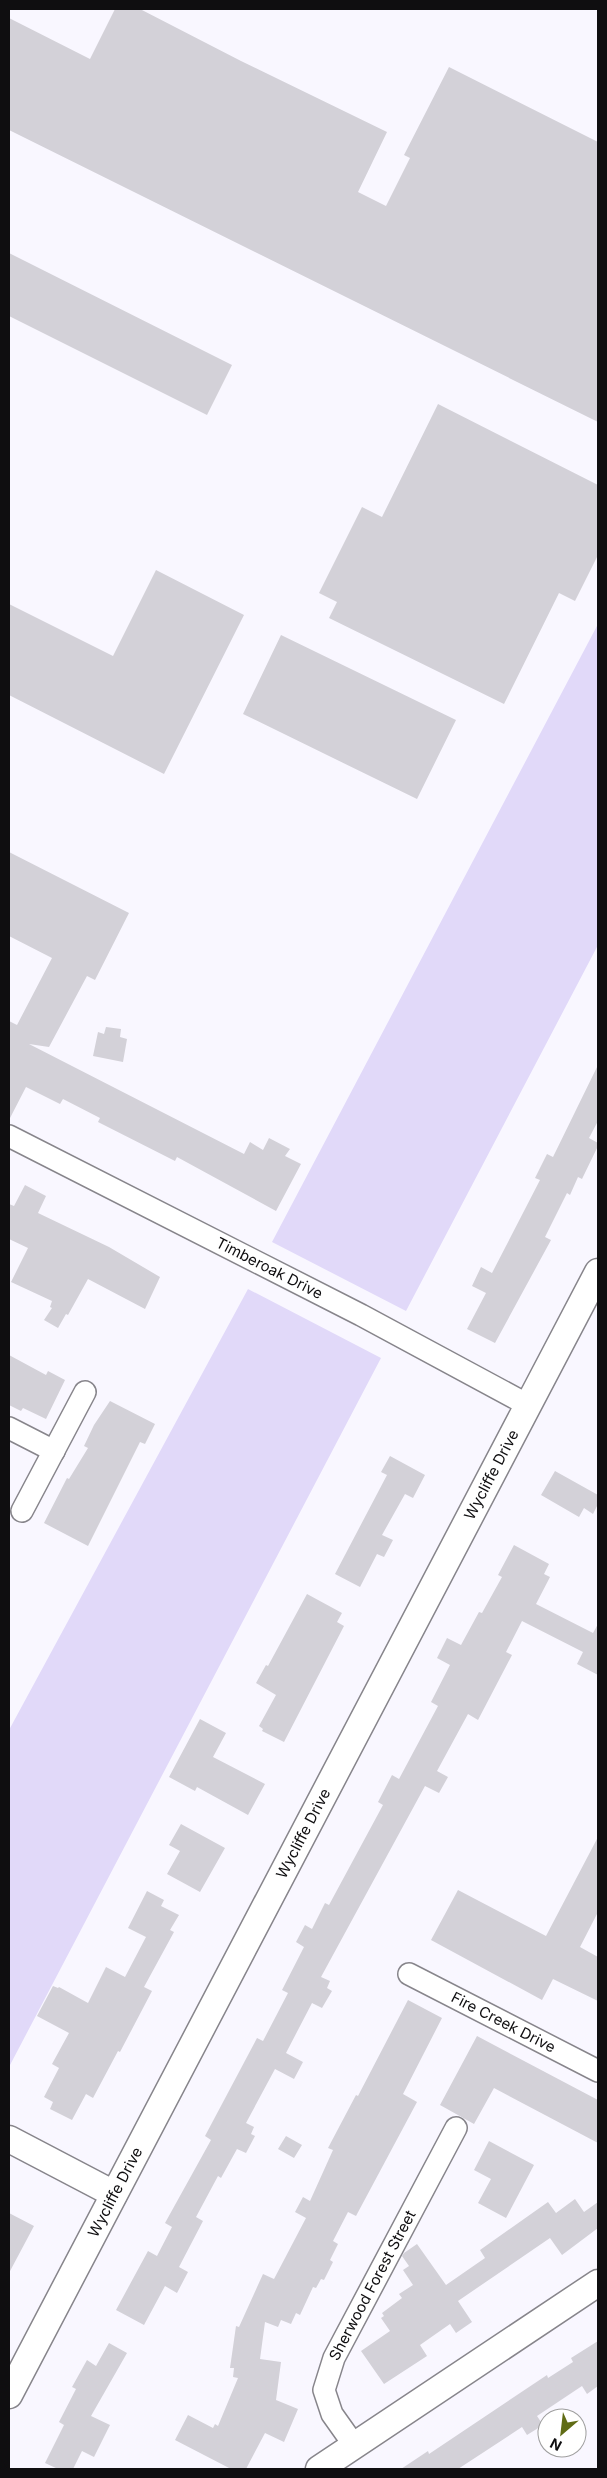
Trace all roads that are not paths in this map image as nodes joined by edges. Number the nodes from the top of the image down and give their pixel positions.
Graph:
1 (9, 1136) edge
2 (598, 1272) edge
3 (85, 1392) dead end
4 (528, 1405) junction
5 (9, 1428) edge
6 (54, 1451) junction
7 (22, 1511) dead end
8 (410, 1974) dead end
9 (598, 2071) edge
10 (456, 2128) dead end
11 (9, 2139) edge
12 (114, 2194) junction
13 (598, 2284) edge
14 (9, 2395) edge
15 (354, 2446) junction
16 (319, 2469) edge

1 - 4 street, Timberoak Drive
2 - 4 street, Wycliffe Drive
3 - 6 street
4 - 12 street, Wycliffe Drive
5 - 6 street
6 - 7 street
8 - 9 street, Fire Creek Drive
10 - 15 street, Sherwood Forest Street
11 - 12 street
12 - 14 street, Wycliffe Drive
13 - 15 street
15 - 16 street

